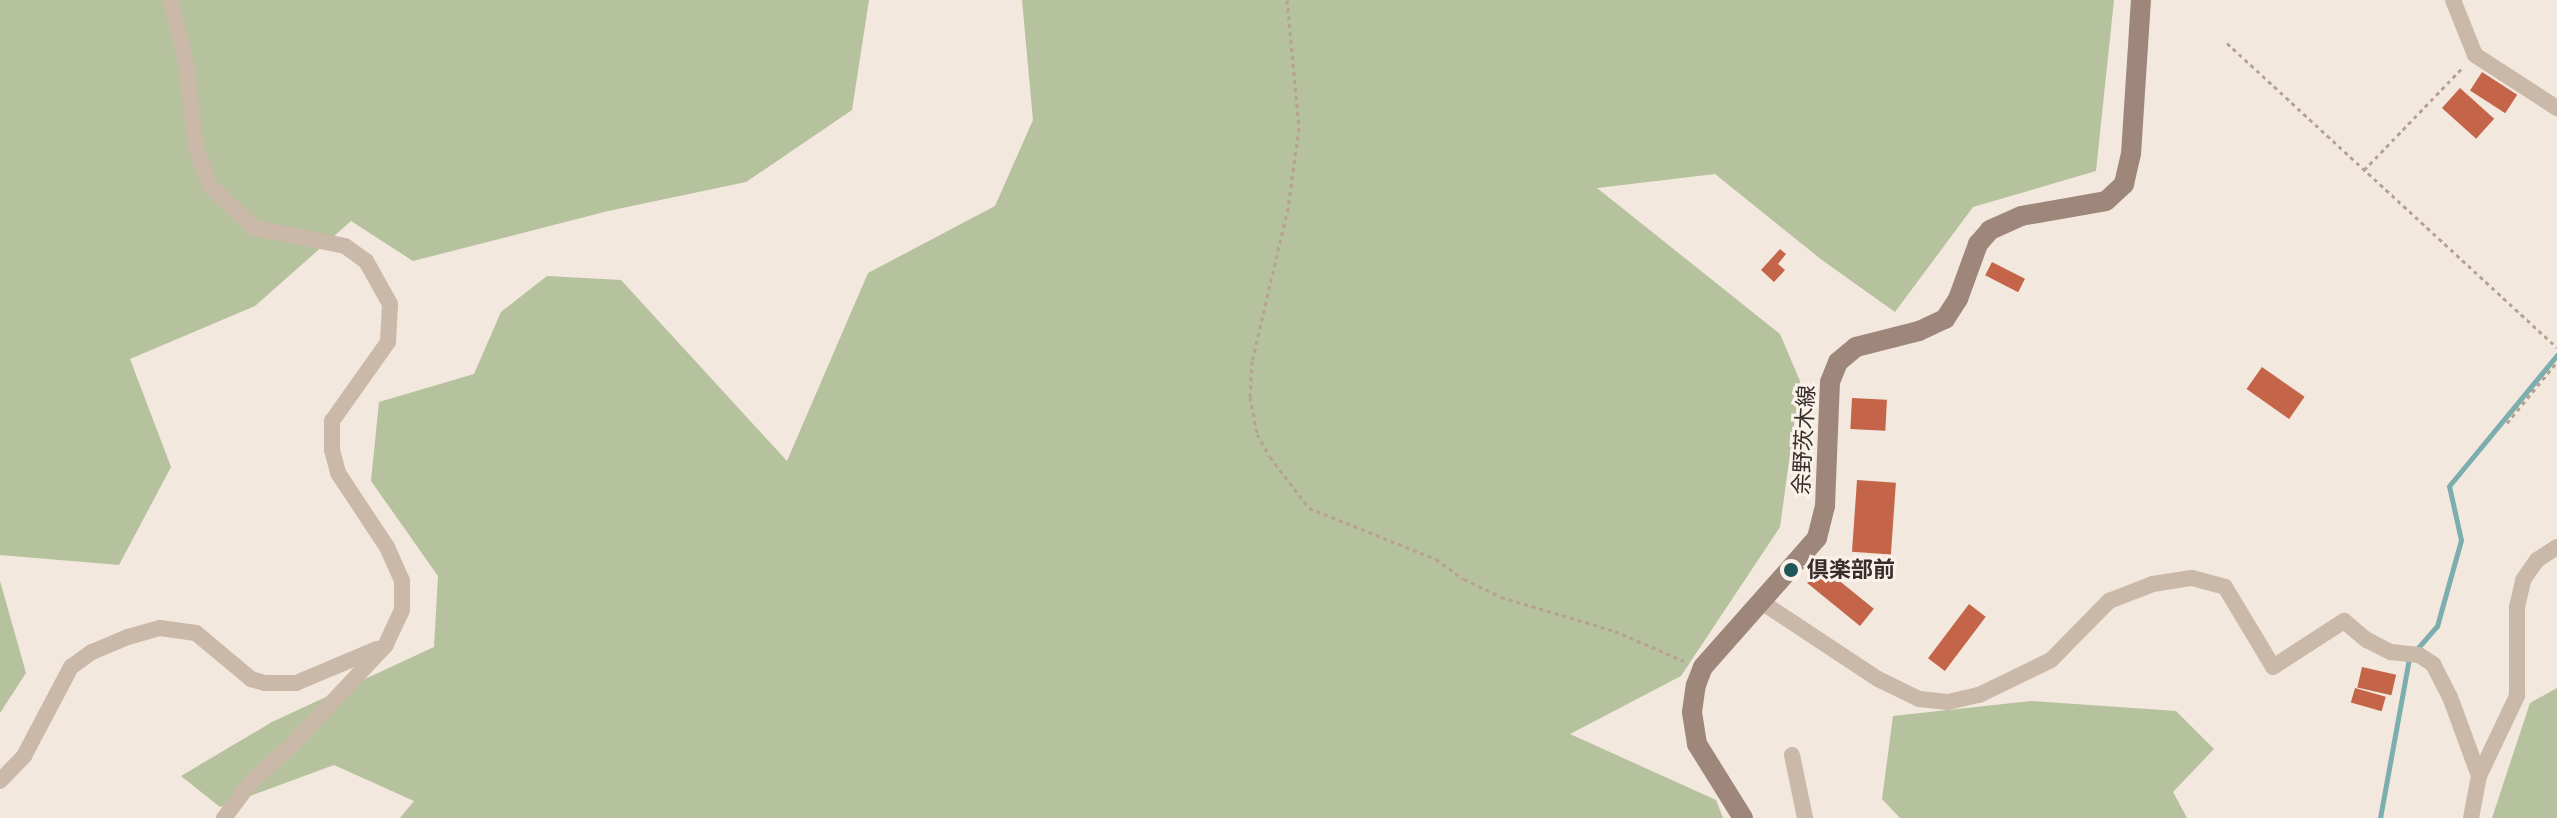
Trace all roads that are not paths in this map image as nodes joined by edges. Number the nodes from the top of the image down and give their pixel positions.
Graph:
1 (171, 0) edge
2 (2141, 0) edge
3 (2453, 0) edge
4 (2557, 108) edge
5 (2557, 547) edge
6 (1763, 603) junction
7 (386, 645) junction
8 (1792, 755) dead end
9 (2479, 776) junction
10 (0, 781) edge
11 (2475, 813) edge
12 (224, 818) edge
13 (1743, 818) edge
14 (1805, 818) edge

1 - 7 street
2 - 6 main road, 余野茨木線
3 - 4 street
5 - 9 street
6 - 9 street
6 - 13 main road, 余野茨木線
7 - 10 street
7 - 12 street
8 - 14 street
9 - 11 street

